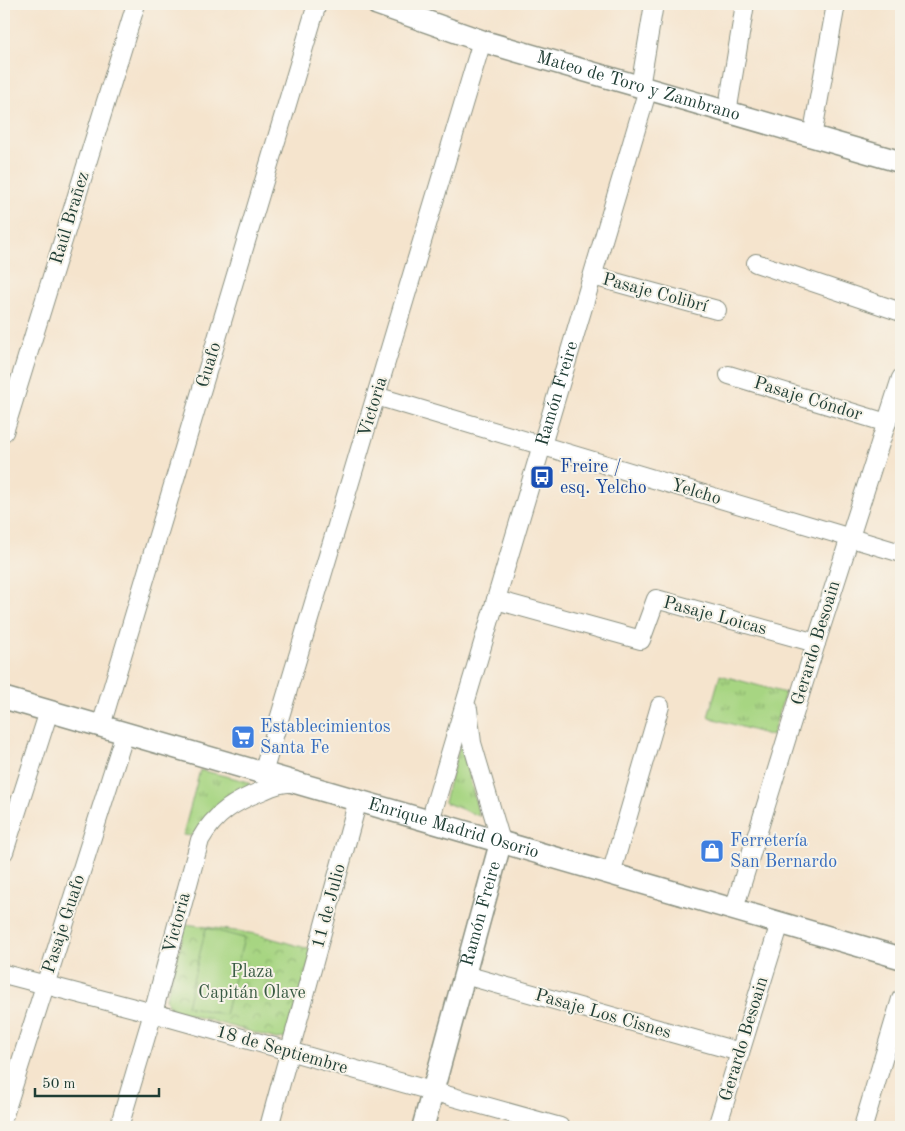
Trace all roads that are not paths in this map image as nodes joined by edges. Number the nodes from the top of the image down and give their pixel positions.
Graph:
1 (136, 4) edge
2 (317, 4) edge
3 (377, 4) edge
4 (654, 4) edge
5 (745, 4) edge
6 (836, 4) edge
7 (482, 41) junction
8 (644, 88) junction
9 (727, 112) junction
10 (812, 137) junction
11 (901, 162) edge
12 (756, 263) dead end
13 (592, 276) junction
14 (718, 310) dead end
15 (901, 312) edge
16 (728, 376) dead end
17 (901, 378) edge
18 (376, 396) junction
19 (887, 422) junction
20 (4, 432) edge
21 (542, 446) junction
22 (850, 538) junction
23 (901, 553) edge
24 (496, 600) junction
25 (816, 642) junction
26 (4, 698) edge
27 (467, 698) junction
28 (660, 706) dead end
29 (49, 711) junction
30 (101, 726) junction
31 (125, 733) junction
32 (263, 773) junction
33 (305, 785) junction
34 (358, 800) junction
35 (430, 821) junction
36 (502, 842) junction
37 (4, 852) edge
38 (611, 874) junction
39 (734, 909) junction
40 (780, 923) junction
41 (901, 958) edge
42 (4, 974) edge
43 (465, 975) junction
44 (45, 986) junction
45 (901, 999) edge
46 (153, 1013) junction
47 (289, 1052) junction
48 (740, 1052) junction
49 (433, 1091) junction
50 (4, 1115) edge
51 (119, 1127) edge
52 (269, 1127) edge
53 (423, 1127) edge
54 (560, 1127) edge
55 (717, 1127) edge
56 (863, 1127) edge

1 - 20 street, Raúl Brañez
2 - 30 street, Guafo
3 - 7 street, Mateo de Toro y Zambrano
4 - 8 street, Ramón Freire
5 - 9 street
6 - 10 street
7 - 8 street, Mateo de Toro y Zambrano
7 - 18 street, Victoria
8 - 9 street, Mateo de Toro y Zambrano
8 - 13 street, Ramón Freire
9 - 10 street, Mateo de Toro y Zambrano
10 - 11 street, Mateo de Toro y Zambrano
12 - 15 street
13 - 14 street, Pasaje Colibrí
13 - 21 street, Ramón Freire
16 - 19 street, Pasaje Cóndor
17 - 19 street, Gerardo Besoain
18 - 21 street, Yelcho
18 - 32 street, Victoria
19 - 22 street, Gerardo Besoain
21 - 22 street, Yelcho
21 - 24 street, Ramón Freire
22 - 23 street, Yelcho
22 - 25 street, Gerardo Besoain
24 - 25 street, Pasaje Loicas
24 - 27 street, Ramón Freire
25 - 39 street, Gerardo Besoain
26 - 29 street, Enrique Madrid Osorio
27 - 35 street, Ramón Freire
27 - 36 street, Ramón Freire
28 - 38 street
29 - 30 street, Enrique Madrid Osorio
29 - 37 street
30 - 31 street, Enrique Madrid Osorio
31 - 32 street, Enrique Madrid Osorio
31 - 44 street, Pasaje Guafo
32 - 33 street, Enrique Madrid Osorio
33 - 34 street, Enrique Madrid Osorio
33 - 46 street, Victoria
34 - 35 street, Enrique Madrid Osorio
34 - 47 street, 11 de Julio
35 - 36 street, Enrique Madrid Osorio
36 - 38 street, Enrique Madrid Osorio
36 - 43 street, Ramón Freire
38 - 39 street, Enrique Madrid Osorio
39 - 40 street, Enrique Madrid Osorio
40 - 41 street, Enrique Madrid Osorio
40 - 48 street, Gerardo Besoain
42 - 44 street, 18 de Septiembre
43 - 48 street, Pasaje Los Cisnes
43 - 49 street, Ramón Freire
44 - 46 street, 18 de Septiembre
44 - 50 street, Pasaje Guafo
45 - 56 street
46 - 47 street, 18 de Septiembre
46 - 51 street, Victoria
47 - 49 street, 18 de Septiembre
47 - 52 street, 11 de Julio
48 - 55 street, Gerardo Besoain
49 - 53 street, Ramón Freire
49 - 54 street, 18 de Septiembre

